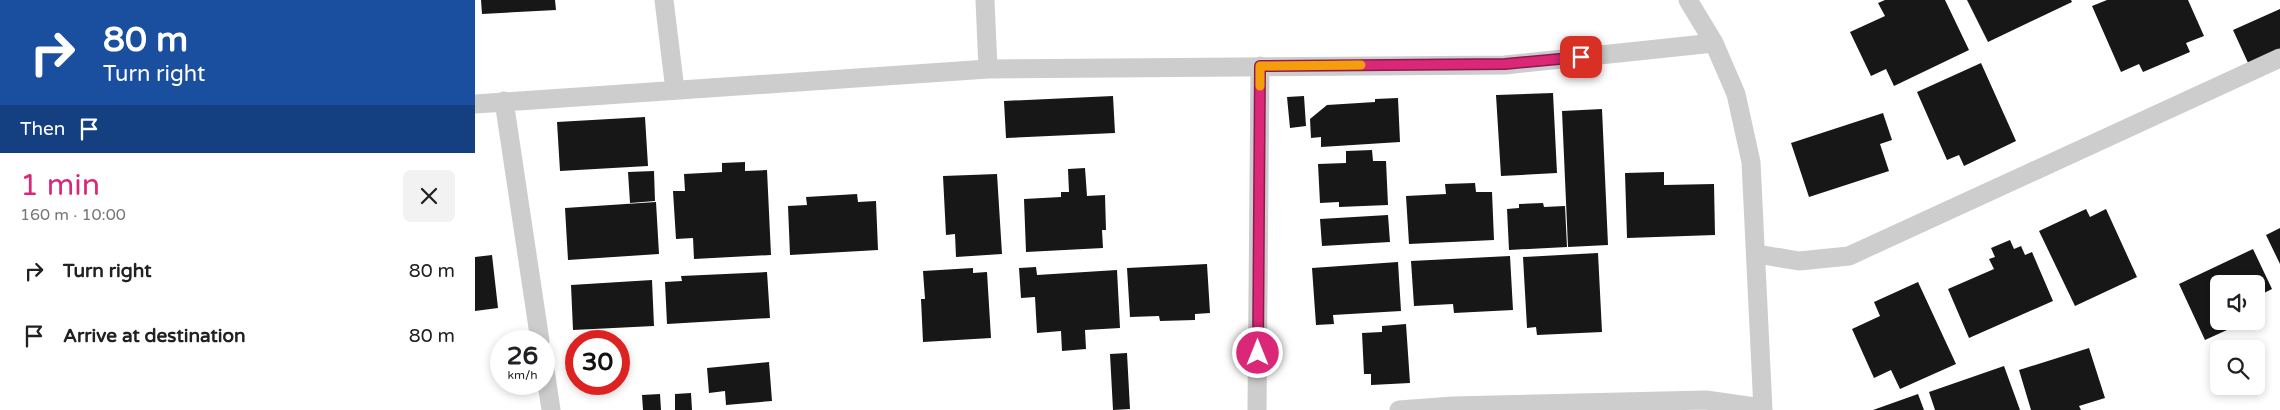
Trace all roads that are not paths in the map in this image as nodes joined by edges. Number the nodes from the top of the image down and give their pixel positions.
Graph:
1 (664, 0) edge
2 (985, 0) edge
3 (1688, 0) edge
4 (1714, 43) junction
5 (2280, 58) edge
6 (1260, 66) junction
7 (989, 69) junction
8 (675, 90) junction
9 (504, 101) junction
10 (475, 104) edge
11 (1757, 254) junction
12 (539, 330) edge
13 (549, 395) edge
14 (1763, 409) edge
15 (551, 410) edge
16 (1257, 410) edge
17 (1399, 410) edge

1 - 8 street
2 - 7 street
3 - 4 street
4 - 6 street
4 - 11 street
5 - 11 street
6 - 7 street
6 - 16 street
7 - 8 street
8 - 9 street
9 - 10 street
9 - 12 street
11 - 14 street
13 - 15 street
14 - 17 street

